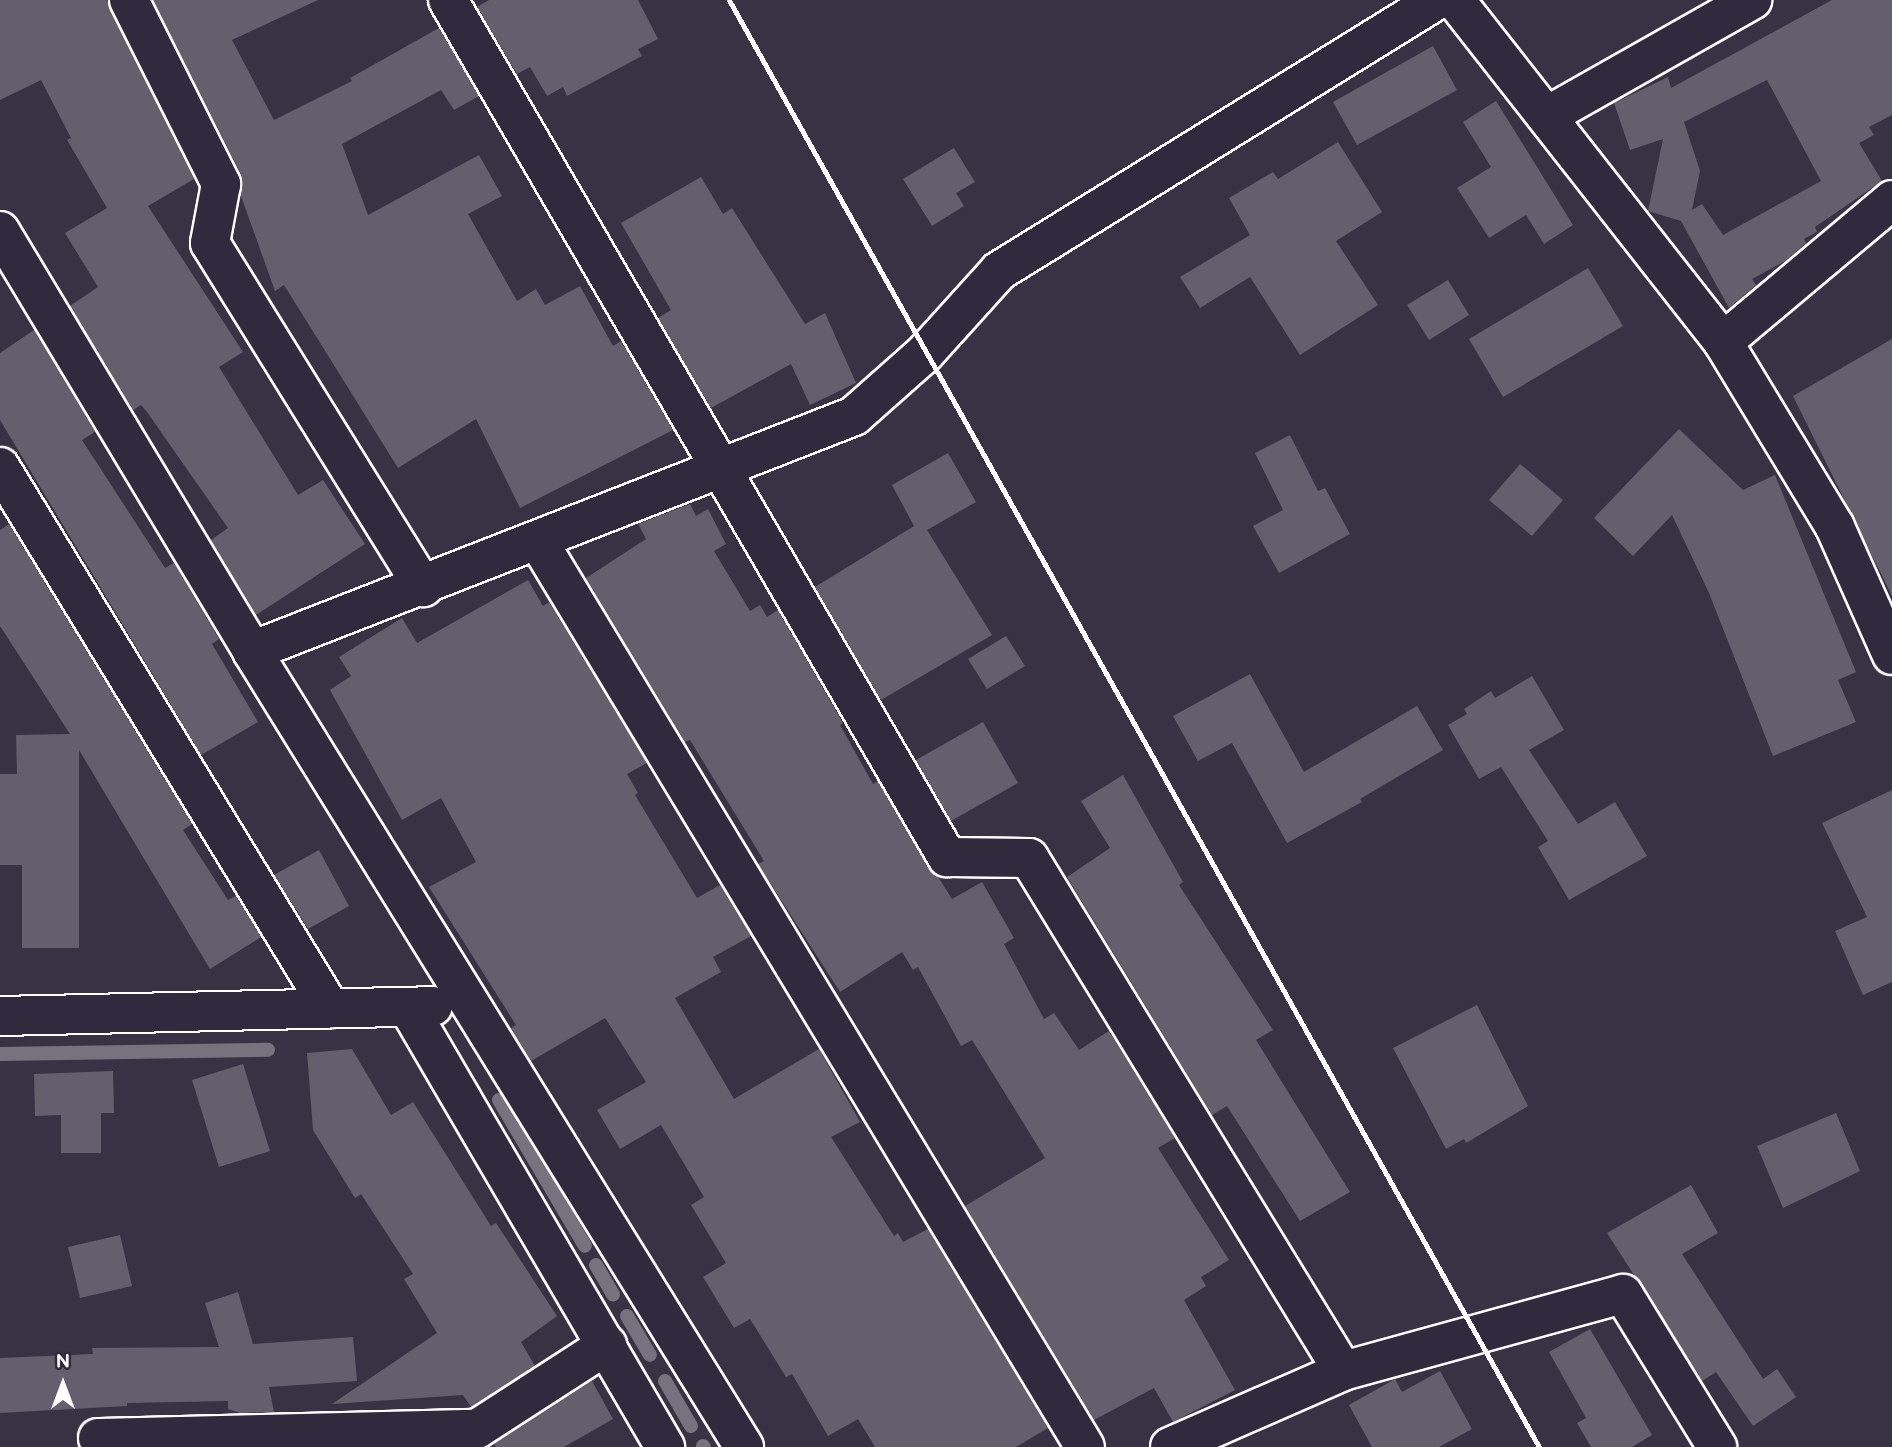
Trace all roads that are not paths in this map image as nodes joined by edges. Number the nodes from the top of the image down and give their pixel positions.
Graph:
1 (129, 0) edge
2 (448, 0) edge
3 (1437, 0) edge
4 (1455, 0) edge
5 (1752, 0) edge
6 (1547, 117) junction
7 (1892, 200) edge
8 (0, 231) edge
9 (1723, 342) junction
10 (0, 467) edge
11 (719, 470) junction
12 (538, 541) junction
13 (423, 587) junction
14 (252, 651) junction
15 (1892, 655) edge
16 (473, 1006) junction
17 (408, 1007) junction
18 (330, 1008) junction
19 (0, 1016) edge
20 (607, 1345) junction
21 (1343, 1371) junction
22 (98, 1438) dead end
23 (665, 1447) edge
24 (744, 1447) edge
25 (1085, 1447) edge
26 (1170, 1447) edge
27 (1717, 1447) edge

1 - 13 street
2 - 11 street
3 - 11 street
4 - 6 street
5 - 6 street
6 - 9 street
7 - 9 street
8 - 14 street
9 - 15 street
10 - 18 street
11 - 12 street
11 - 21 street
12 - 13 street
12 - 25 street
13 - 14 street
14 - 16 street
16 - 17 street
16 - 24 street
17 - 18 street
17 - 20 street
18 - 19 street
20 - 22 street
20 - 23 street
21 - 26 street
21 - 27 street

